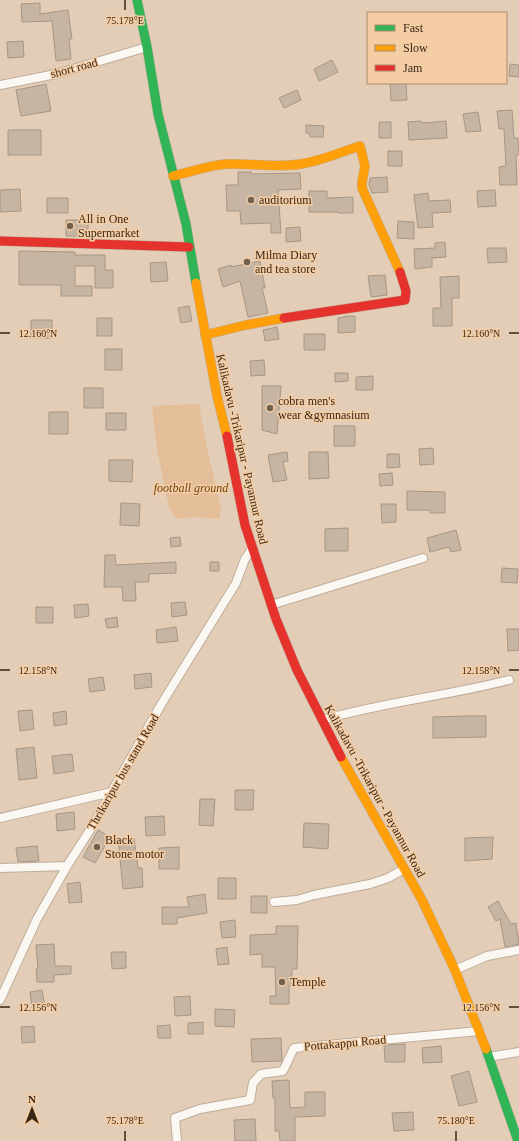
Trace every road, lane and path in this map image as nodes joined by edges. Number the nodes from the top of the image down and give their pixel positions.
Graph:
1 (137, 0) edge
2 (147, 47) junction
3 (0, 85) edge
4 (173, 176) junction
5 (0, 240) edge
6 (189, 247) junction
7 (205, 335) junction
8 (252, 549) junction
9 (423, 558) dead end
10 (271, 605) junction
11 (509, 680) dead end
12 (322, 720) junction
13 (112, 792) junction
14 (0, 818) edge
15 (67, 866) junction
16 (0, 868) edge
17 (404, 869) junction
18 (274, 902) dead end
19 (519, 950) edge
20 (455, 970) junction
21 (0, 1000) edge
22 (479, 1031) junction
23 (519, 1052) edge
24 (488, 1057) junction
25 (177, 1141) edge
26 (518, 1141) edge

1 - 2 main road, Kalikadavu -Trikaripur - Payannur Road
2 - 3 street, short road
2 - 4 main road, Kalikadavu -Trikaripur - Payannur Road
4 - 6 main road, Kalikadavu -Trikaripur - Payannur Road
4 - 7 main road
5 - 6 main road
6 - 7 main road, Kalikadavu -Trikaripur - Payannur Road
7 - 8 main road, Kalikadavu -Trikaripur - Payannur Road
8 - 10 main road, Kalikadavu -Trikaripur - Payannur Road
8 - 13 street, Thrikaripur bus stand Road
9 - 10 street
10 - 12 main road, Kalikadavu -Trikaripur - Payannur Road
11 - 12 street
12 - 17 main road, Kalikadavu -Trikaripur - Payannur Road
13 - 14 street
13 - 15 street, Thrikaripur bus stand Road
15 - 16 street
15 - 21 street, Thrikaripur bus stand Road
17 - 18 street
17 - 20 main road, Kalikadavu -Trikaripur - Payannur Road
19 - 20 street
20 - 22 main road, Kalikadavu -Trikaripur - Payannur Road
22 - 24 main road, Kalikadavu -Trikaripur - Payannur Road
22 - 25 street, Pottakappu Road
23 - 24 street
24 - 26 main road, Kalikadavu -Trikaripur - Payannur Road

